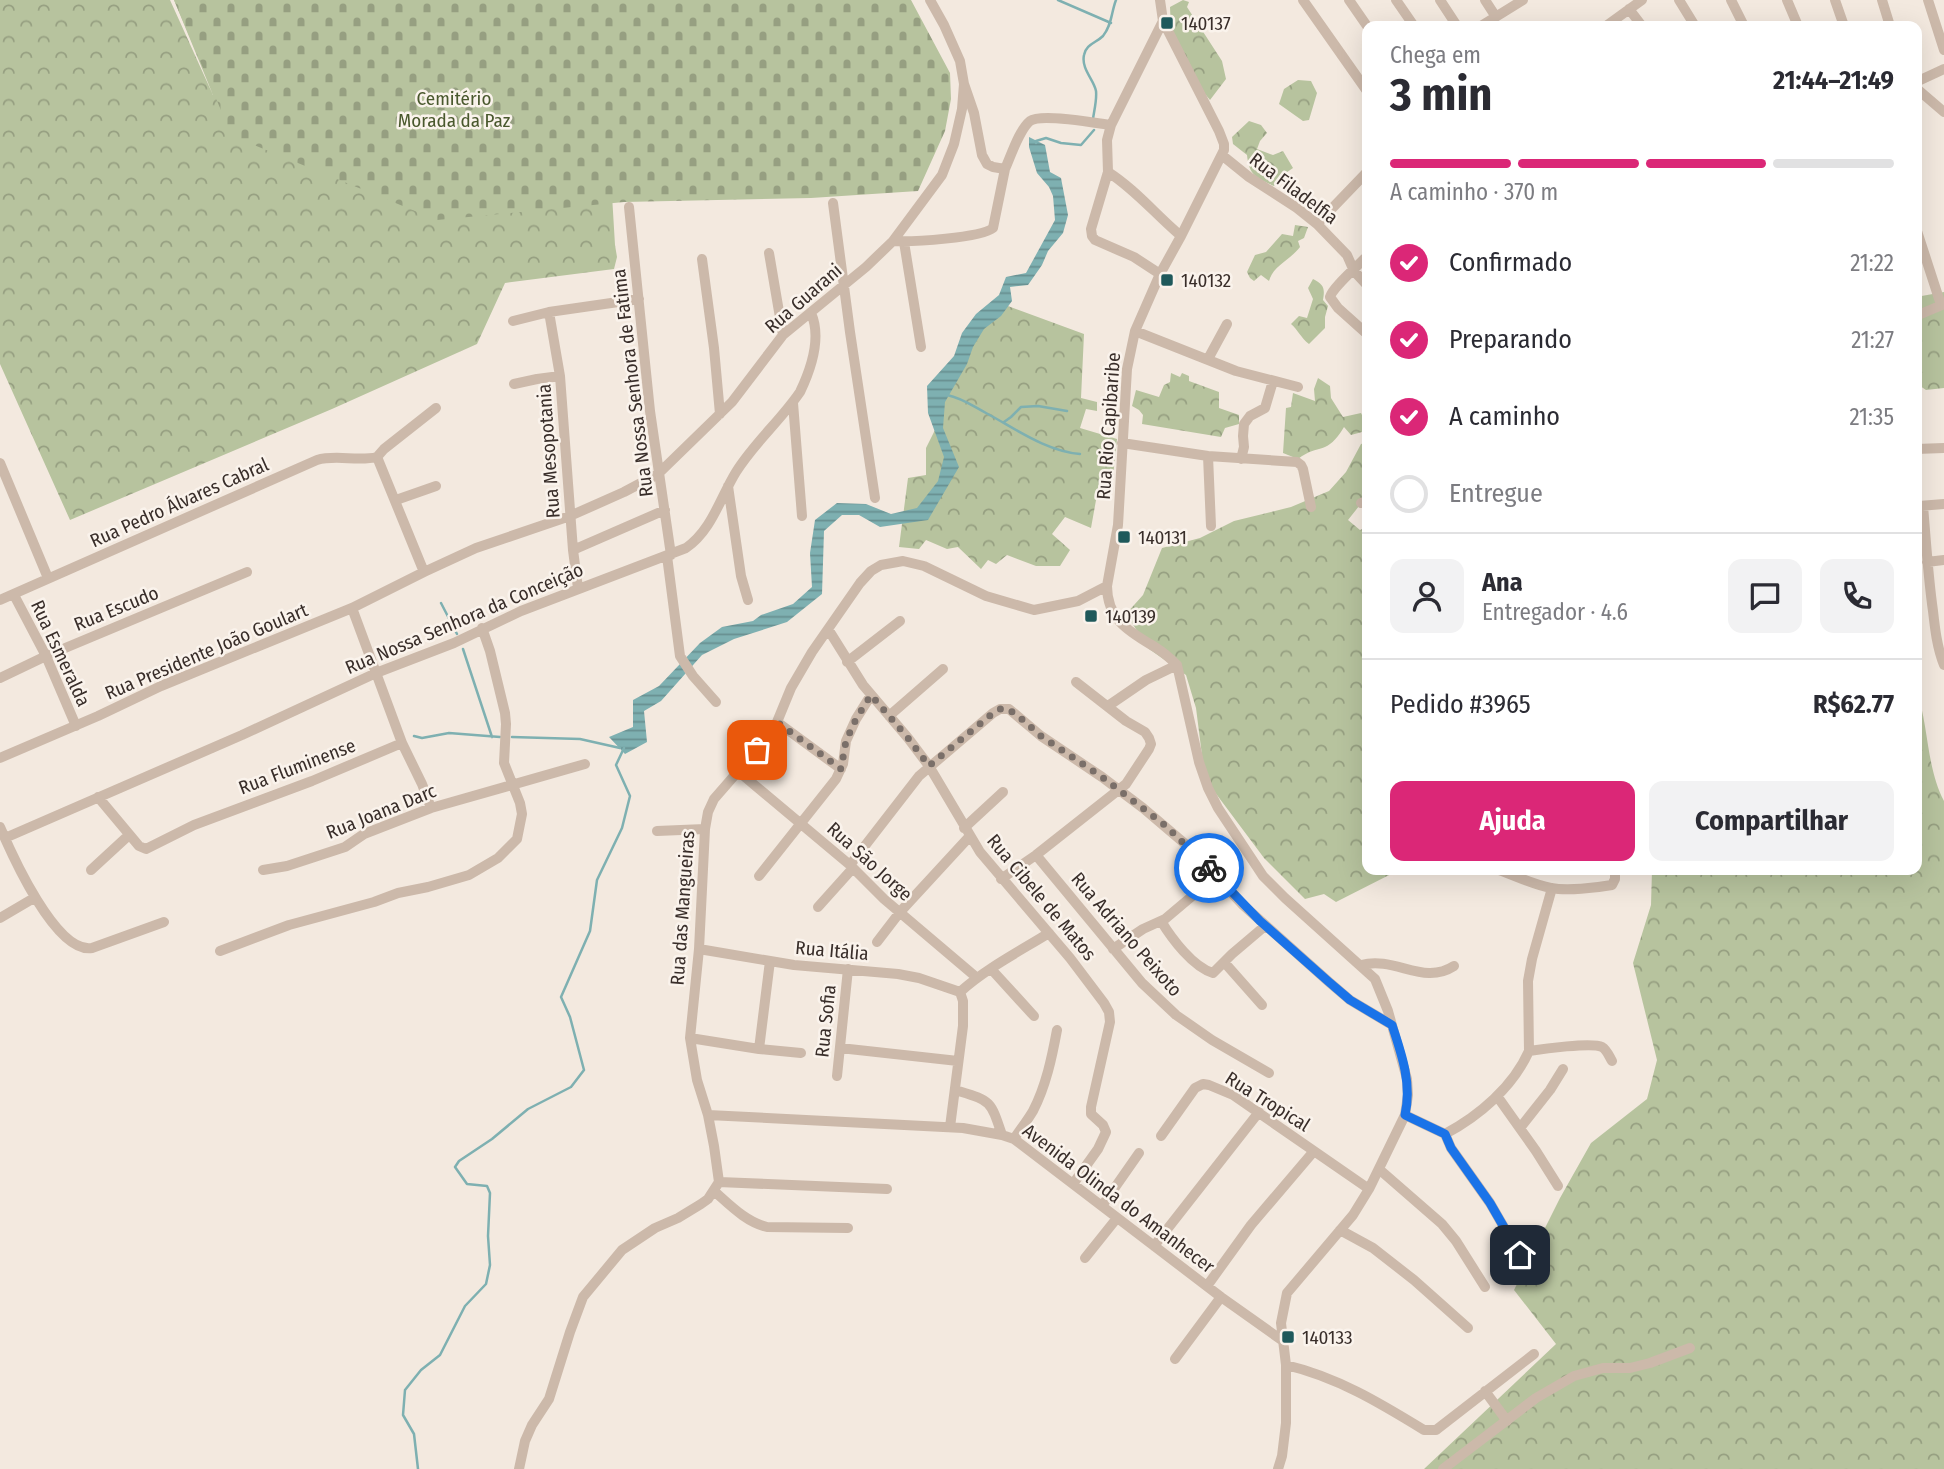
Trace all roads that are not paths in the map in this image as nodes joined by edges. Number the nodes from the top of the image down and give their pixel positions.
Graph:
1 (930, 0) edge
2 (1160, 0) edge
3 (1303, 0) edge
4 (1349, 0) edge
5 (1396, 0) edge
6 (1440, 0) edge
7 (1485, 0) edge
8 (1523, 0) edge
9 (1642, 0) edge
10 (1679, 0) edge
11 (1731, 0) edge
12 (1787, 0) edge
13 (1835, 0) edge
14 (1882, 0) edge
15 (1928, 0) edge
16 (1629, 9) junction
17 (1496, 18) junction
18 (1163, 21) junction
19 (1364, 21) edge
20 (1411, 21) edge
21 (1454, 21) edge
22 (1490, 21) edge
23 (1613, 21) edge
24 (1638, 21) edge
25 (1692, 21) edge
26 (1742, 21) edge
27 (1796, 21) edge
28 (1842, 21) edge
29 (1888, 21) edge
30 (1944, 50) edge
31 (1944, 69) edge
32 (1922, 79) edge
33 (964, 84) junction
34 (1362, 86) edge
35 (1922, 92) edge
36 (1943, 108) edge
37 (1111, 125) junction
38 (1223, 156) junction
39 (1004, 169) junction
40 (1108, 172) junction
41 (1362, 177) edge
42 (833, 203) dead end
43 (629, 207) dead end
44 (1317, 224) junction
45 (1181, 236) junction
46 (898, 242) junction
47 (1922, 246) edge
48 (769, 253) dead end
49 (702, 259) dead end
50 (1362, 262) edge
51 (1354, 271) junction
52 (1160, 274) junction
53 (1362, 280) edge
54 (844, 285) junction
55 (639, 299) junction
56 (1943, 304) edge
57 (550, 312) junction
58 (811, 313) junction
59 (1922, 313) edge
60 (513, 321) dead end
61 (1227, 324) dead end
62 (1362, 329) edge
63 (1135, 331) junction
64 (783, 335) junction
65 (921, 347) dead end
66 (1208, 359) junction
67 (560, 376) junction
68 (1273, 381) junction
69 (514, 384) dead end
70 (1298, 387) dead end
71 (793, 403) junction
72 (436, 408) dead end
73 (720, 414) junction
74 (1122, 443) junction
75 (1944, 448) edge
76 (1922, 449) edge
77 (1208, 456) junction
78 (377, 457) junction
79 (1241, 459) junction
80 (0, 463) edge
81 (658, 474) junction
82 (436, 486) dead end
83 (729, 486) junction
84 (875, 498) dead end
85 (396, 500) junction
86 (1944, 504) edge
87 (1922, 506) edge
88 (1311, 507) dead end
89 (665, 510) junction
90 (570, 516) junction
91 (802, 516) dead end
92 (1922, 522) edge
93 (1211, 526) dead end
94 (573, 550) junction
95 (669, 556) junction
96 (1944, 560) edge
97 (1927, 562) junction
98 (247, 572) dead end
99 (424, 572) junction
100 (48, 578) junction
101 (1107, 586) junction
102 (578, 588) junction
103 (1930, 589) junction
104 (1922, 590) edge
105 (14, 595) junction
106 (0, 600) edge
107 (748, 600) dead end
108 (352, 608) junction
109 (900, 621) dead end
110 (1939, 625) edge
111 (482, 628) junction
112 (828, 629) junction
113 (46, 656) junction
114 (848, 662) junction
115 (1177, 664) junction
116 (1944, 665) edge
117 (943, 669) dead end
118 (376, 673) junction
119 (0, 678) edge
120 (1076, 682) dead end
121 (871, 695) junction
122 (716, 702) dead end
123 (1108, 706) junction
124 (889, 716) junction
125 (777, 722) junction
126 (76, 726) junction
127 (402, 743) junction
128 (0, 758) edge
129 (585, 764) dead end
130 (929, 766) junction
131 (841, 769) junction
132 (739, 772) junction
133 (511, 784) junction
134 (1118, 790) junction
135 (1003, 792) dead end
136 (98, 797) junction
137 (431, 808) junction
138 (800, 823) junction
139 (705, 829) junction
140 (657, 831) dead end
141 (967, 832) junction
142 (2, 833) edge
143 (129, 835) junction
144 (1036, 855) junction
145 (851, 866) junction
146 (91, 870) dead end
147 (263, 870) dead end
148 (1514, 875) edge
149 (1615, 875) edge
150 (759, 876) dead end
151 (1216, 876) junction
152 (1001, 879) junction
153 (1552, 888) junction
154 (34, 898) junction
155 (817, 907) dead end
156 (900, 912) junction
157 (0, 918) edge
158 (164, 922) dead end
159 (1161, 922) junction
160 (1265, 926) junction
161 (1049, 933) junction
162 (877, 942) dead end
163 (699, 949) junction
164 (1113, 949) junction
165 (220, 951) dead end
166 (770, 961) junction
167 (1224, 962) junction
168 (1362, 965) junction
169 (1454, 967) dead end
170 (848, 970) junction
171 (992, 970) junction
172 (976, 977) junction
173 (960, 992) junction
174 (1262, 1005) dead end
175 (1034, 1016) dead end
176 (1392, 1025) junction
177 (1056, 1030) dead end
178 (690, 1038) junction
179 (840, 1048) junction
180 (759, 1049) junction
181 (1528, 1051) junction
182 (801, 1053) dead end
183 (958, 1061) junction
184 (1612, 1061) dead end
185 (1563, 1069) dead end
186 (1269, 1073) dead end
187 (837, 1076) dead end
188 (955, 1090) junction
189 (1497, 1096) junction
190 (1259, 1112) junction
191 (708, 1115) junction
192 (1405, 1115) junction
193 (950, 1127) junction
194 (1520, 1128) junction
195 (1445, 1134) junction
196 (1002, 1135) junction
197 (1161, 1136) dead end
198 (1014, 1139) junction
199 (1314, 1151) junction
200 (1139, 1153) dead end
201 (1380, 1170) junction
202 (1073, 1184) junction
203 (717, 1186) junction
204 (1558, 1186) dead end
205 (887, 1189) dead end
206 (1369, 1189) junction
207 (1102, 1206) junction
208 (1117, 1218) junction
209 (848, 1228) dead end
210 (1340, 1230) junction
211 (1154, 1246) junction
212 (1520, 1255) dead end
213 (1084, 1258) dead end
214 (1207, 1286) junction
215 (1485, 1287) dead end
216 (1221, 1297) junction
217 (1468, 1328) dead end
218 (1283, 1341) junction
219 (1690, 1348) dead end
220 (1534, 1354) dead end
221 (1175, 1359) dead end
222 (1286, 1365) junction
223 (1485, 1391) junction
224 (1507, 1421) junction
225 (519, 1469) edge
226 (1278, 1469) edge
227 (1443, 1469) edge

1 - 33 street
2 - 18 street
3 - 34 street
4 - 19 street
5 - 20 street
6 - 21 street
7 - 17 street
8 - 17 street
9 - 16 street
10 - 25 street
11 - 26 street
12 - 27 street
13 - 28 street
14 - 29 street
15 - 30 street
16 - 23 street
16 - 24 street
17 - 22 street
18 - 37 street
18 - 38 street
31 - 32 street
33 - 39 street
33 - 46 street, Rua Guarani
35 - 36 street
37 - 39 street
37 - 40 street
38 - 44 street, Rua Filadelfia
38 - 45 street, Rua Rio Capibaribe
39 - 46 street
40 - 45 street
40 - 52 street
41 - 44 street
42 - 54 street
43 - 55 street, Rua Nossa Senhora de Fatima
44 - 51 street, Rua Filadelfia
45 - 52 street, Rua Rio Capibaribe
46 - 54 street, Rua Guarani
46 - 65 street
47 - 56 street
48 - 64 street
49 - 73 street
50 - 51 street
51 - 53 street, Rua Filadelfia
51 - 62 street
52 - 63 street, Rua Rio Capibaribe
54 - 58 street, Rua Guarani
54 - 84 street
55 - 57 street
55 - 81 street, Rua Nossa Senhora de Fatima
56 - 59 street
57 - 60 street
57 - 67 street, Rua Mesopotania
58 - 64 street, Rua Guarani
58 - 71 street, Rua Nossa Senhora da Conceição
61 - 66 street
63 - 66 street
63 - 74 street, Rua Rio Capibaribe
64 - 73 street, Rua Guarani
66 - 68 street
67 - 69 street
67 - 90 street, Rua Mesopotania
68 - 70 street
68 - 79 street
71 - 83 street, Rua Nossa Senhora da Conceição
71 - 91 street
72 - 78 street
73 - 81 street, Rua Guarani
74 - 77 street
74 - 101 street, Rua Rio Capibaribe
75 - 76 street
77 - 79 street
77 - 93 street
78 - 85 street
78 - 100 street, Rua Pedro Álvares Cabral
79 - 88 street
80 - 100 street
81 - 89 street, Rua Nossa Senhora de Fatima
81 - 90 street, Rua Guarani
82 - 85 street
83 - 95 street, Rua Nossa Senhora da Conceição
83 - 107 street
85 - 99 street
86 - 87 street
89 - 94 street
89 - 95 street, Rua Nossa Senhora de Fatima
90 - 94 street, Rua Mesopotania
90 - 99 street, Rua Presidente João Goulart
92 - 97 street
94 - 102 street, Rua Mesopotania
95 - 102 street, Rua Nossa Senhora da Conceição
95 - 122 street, Rua Nossa Senhora de Fatima
96 - 97 street
97 - 103 street
98 - 113 street, Rua Escudo
99 - 108 street, Rua Presidente João Goulart
100 - 105 street, Rua Pedro Álvares Cabral
101 - 112 street, Rua das Mangueiras
101 - 115 street
102 - 111 street, Rua Nossa Senhora da Conceição
103 - 104 street
103 - 110 street
105 - 106 street, Rua Pedro Álvares Cabral
105 - 113 street, Rua Esmeralda
108 - 118 street
108 - 126 street, Rua Presidente João Goulart
109 - 114 street
110 - 116 street
111 - 118 street, Rua Nossa Senhora da Conceição
111 - 133 street
112 - 114 street, Rua Cibele de Matos
112 - 125 street, Rua das Mangueiras
113 - 119 street, Rua Escudo
113 - 126 street, Rua Esmeralda
114 - 121 street, Rua Cibele de Matos
115 - 123 street
115 - 168 street
117 - 124 street
118 - 127 street
118 - 136 street, Rua Nossa Senhora da Conceição
120 - 123 street
121 - 124 street, Rua Cibele de Matos
121 - 131 street
123 - 134 street
124 - 130 street, Rua Cibele de Matos
125 - 131 street
125 - 132 street, Rua das Mangueiras
126 - 128 street, Rua Presidente João Goulart
127 - 137 street
127 - 143 street, Rua Fluminense
129 - 133 street, Rua Joana Darc
130 - 134 street
130 - 141 street, Rua Cibele de Matos
130 - 145 street
131 - 138 street
132 - 138 street, Rua São Jorge
132 - 139 street, Rua das Mangueiras
133 - 137 street, Rua Joana Darc
133 - 165 street
134 - 144 street
134 - 151 street
135 - 141 street
136 - 142 street, Rua Nossa Senhora da Conceição
136 - 143 street
137 - 147 street, Rua Joana Darc
138 - 145 street, Rua São Jorge
138 - 150 street
139 - 140 street
139 - 163 street, Rua das Mangueiras
141 - 152 street, Rua Cibele de Matos
141 - 156 street
142 - 154 street
143 - 146 street
144 - 152 street
144 - 164 street, Rua Adriano Peixoto
145 - 155 street
145 - 156 street, Rua São Jorge
148 - 153 street
149 - 153 street
151 - 159 street
151 - 160 street
152 - 161 street, Rua Cibele de Matos
153 - 181 street
154 - 157 street
154 - 158 street
156 - 162 street
156 - 172 street, Rua São Jorge
159 - 164 street
159 - 167 street
160 - 167 street
160 - 176 street
161 - 171 street
161 - 202 street, Rua Cibele de Matos
163 - 166 street, Rua Itália
163 - 178 street, Rua das Mangueiras
164 - 186 street, Rua Adriano Peixoto
166 - 170 street, Rua Itália
166 - 180 street
167 - 174 street
168 - 169 street
168 - 176 street
170 - 173 street, Rua Itália
170 - 179 street, Rua Sofia
171 - 172 street
171 - 175 street
172 - 173 street
173 - 183 street
176 - 192 street
177 - 198 street
178 - 180 street
178 - 191 street, Rua das Mangueiras
179 - 183 street
179 - 187 street, Rua Sofia
180 - 182 street
181 - 184 street
181 - 189 street
183 - 188 street
185 - 194 street
188 - 193 street
188 - 196 street
189 - 194 street
189 - 195 street
190 - 197 street, Rua Tropical
190 - 199 street, Rua Tropical
190 - 211 street
191 - 193 street, Avenida Olinda do Amanhecer
191 - 203 street, Rua das Mangueiras
192 - 195 street
192 - 201 street
193 - 196 street, Avenida Olinda do Amanhecer
194 - 204 street
195 - 212 street
196 - 198 street, Avenida Olinda do Amanhecer
198 - 202 street, Avenida Olinda do Amanhecer
199 - 206 street, Rua Tropical
199 - 214 street
200 - 207 street
201 - 206 street
201 - 215 street
202 - 207 street, Avenida Olinda do Amanhecer
203 - 205 street
203 - 209 street
203 - 225 street
206 - 210 street
207 - 208 street, Avenida Olinda do Amanhecer
208 - 211 street, Avenida Olinda do Amanhecer
208 - 213 street
210 - 217 street
210 - 218 street
211 - 214 street, Avenida Olinda do Amanhecer
214 - 216 street, Avenida Olinda do Amanhecer
216 - 218 street, Avenida Olinda do Amanhecer
216 - 221 street
218 - 222 street
219 - 224 street
220 - 223 street
222 - 223 street
222 - 226 street
223 - 224 street
224 - 227 street

